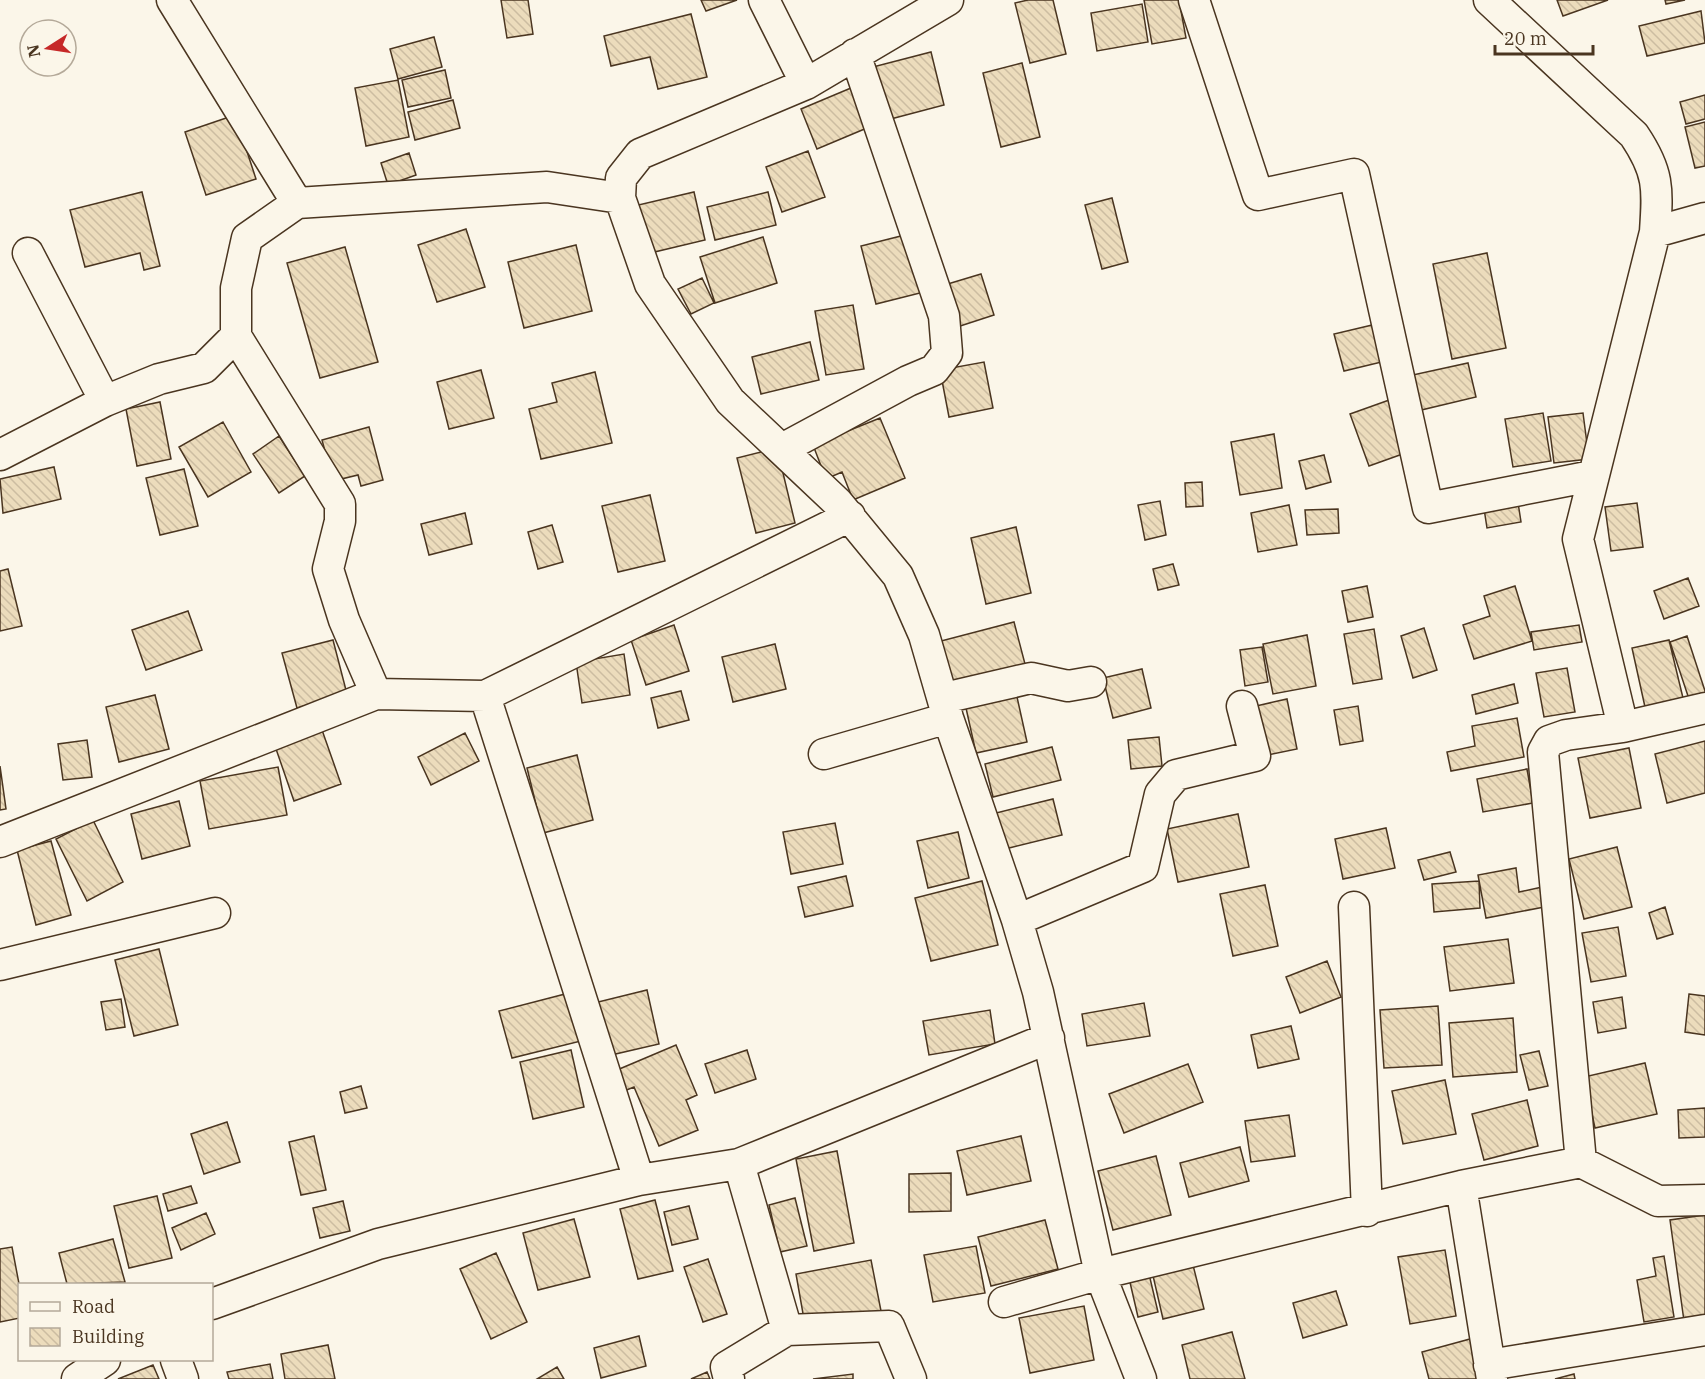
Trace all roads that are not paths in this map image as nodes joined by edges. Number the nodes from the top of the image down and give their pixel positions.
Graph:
1 (172, 0) edge
2 (764, 0) edge
3 (948, 0) edge
4 (1194, 0) edge
5 (1489, 0) edge
6 (855, 54) junction
7 (806, 84) junction
8 (620, 198) junction
9 (297, 203) junction
10 (1705, 218) edge
11 (1655, 232) junction
12 (28, 253) dead end
13 (236, 336) junction
14 (105, 401) junction
15 (782, 449) junction
16 (0, 455) edge
17 (1592, 476) junction
18 (850, 516) junction
19 (1091, 682) dead end
20 (376, 694) junction
21 (486, 696) junction
22 (1242, 706) dead end
23 (946, 708) junction
24 (1705, 708) edge
25 (1623, 727) junction
26 (824, 754) dead end
27 (0, 842) edge
28 (1354, 907) dead end
29 (215, 913) dead end
30 (1017, 920) junction
31 (0, 964) edge
32 (1048, 1038) junction
33 (1581, 1161) junction
34 (738, 1164) junction
35 (639, 1180) junction
36 (1461, 1186) junction
37 (1705, 1200) edge
38 (1368, 1211) junction
39 (1100, 1274) junction
40 (1004, 1302) dead end
41 (213, 1304) edge
42 (786, 1330) junction
43 (1705, 1330) edge
44 (102, 1361) edge
45 (177, 1361) edge
46 (1490, 1372) edge
47 (76, 1379) edge
48 (183, 1379) edge
49 (729, 1379) edge
50 (911, 1379) edge
51 (1141, 1379) edge

1 - 9 street
2 - 7 street
3 - 6 street
4 - 17 street
5 - 11 street
6 - 7 street
6 - 15 street
7 - 8 street
8 - 9 street
8 - 15 street
9 - 13 street
10 - 11 street
11 - 17 street
12 - 14 street
13 - 14 street
13 - 20 street
14 - 16 street
15 - 18 street
17 - 25 street
18 - 21 street
18 - 23 street
19 - 23 street
20 - 21 street
20 - 27 street
21 - 35 street
22 - 30 street
23 - 26 street
23 - 30 street
24 - 25 street
25 - 33 street
28 - 38 street
29 - 31 street
30 - 32 street
32 - 34 street
32 - 39 street
33 - 36 street
33 - 37 street
34 - 35 street
34 - 42 street
35 - 41 street
36 - 38 street
36 - 46 street
38 - 39 street
39 - 40 street
39 - 51 street
42 - 49 street
42 - 50 street
43 - 46 street
44 - 47 street
45 - 48 street

